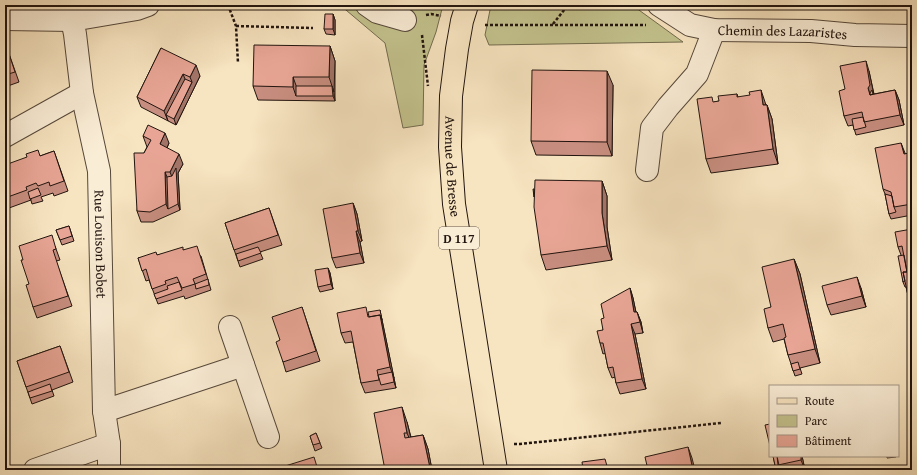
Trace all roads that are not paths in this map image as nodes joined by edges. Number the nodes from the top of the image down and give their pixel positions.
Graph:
1 (148, 5) edge
2 (367, 5) edge
3 (70, 13) edge
4 (465, 13) edge
5 (655, 15) edge
6 (5, 19) edge
7 (405, 20) road end
8 (714, 30) junction
9 (912, 36) edge
10 (82, 93) junction
11 (5, 136) edge
12 (647, 170) dead end
13 (230, 327) dead end
14 (242, 365) junction
15 (104, 411) junction
16 (268, 437) dead end
17 (109, 444) junction
18 (35, 470) edge
19 (109, 470) edge
20 (496, 470) edge

1 - 3 street
2 - 7 street
3 - 6 street
3 - 10 street, Rue Louison Bobet
4 - 20 main road, Avenue de Bresse / D 117
5 - 8 street, Chemin des Lazaristes
8 - 9 street, Chemin des Lazaristes
8 - 12 street
10 - 11 street
10 - 15 street, Rue Louison Bobet
13 - 14 street
14 - 15 street
14 - 16 street
15 - 17 street, Rue Louison Bobet
17 - 18 street
17 - 19 street, Rue Louison Bobet

